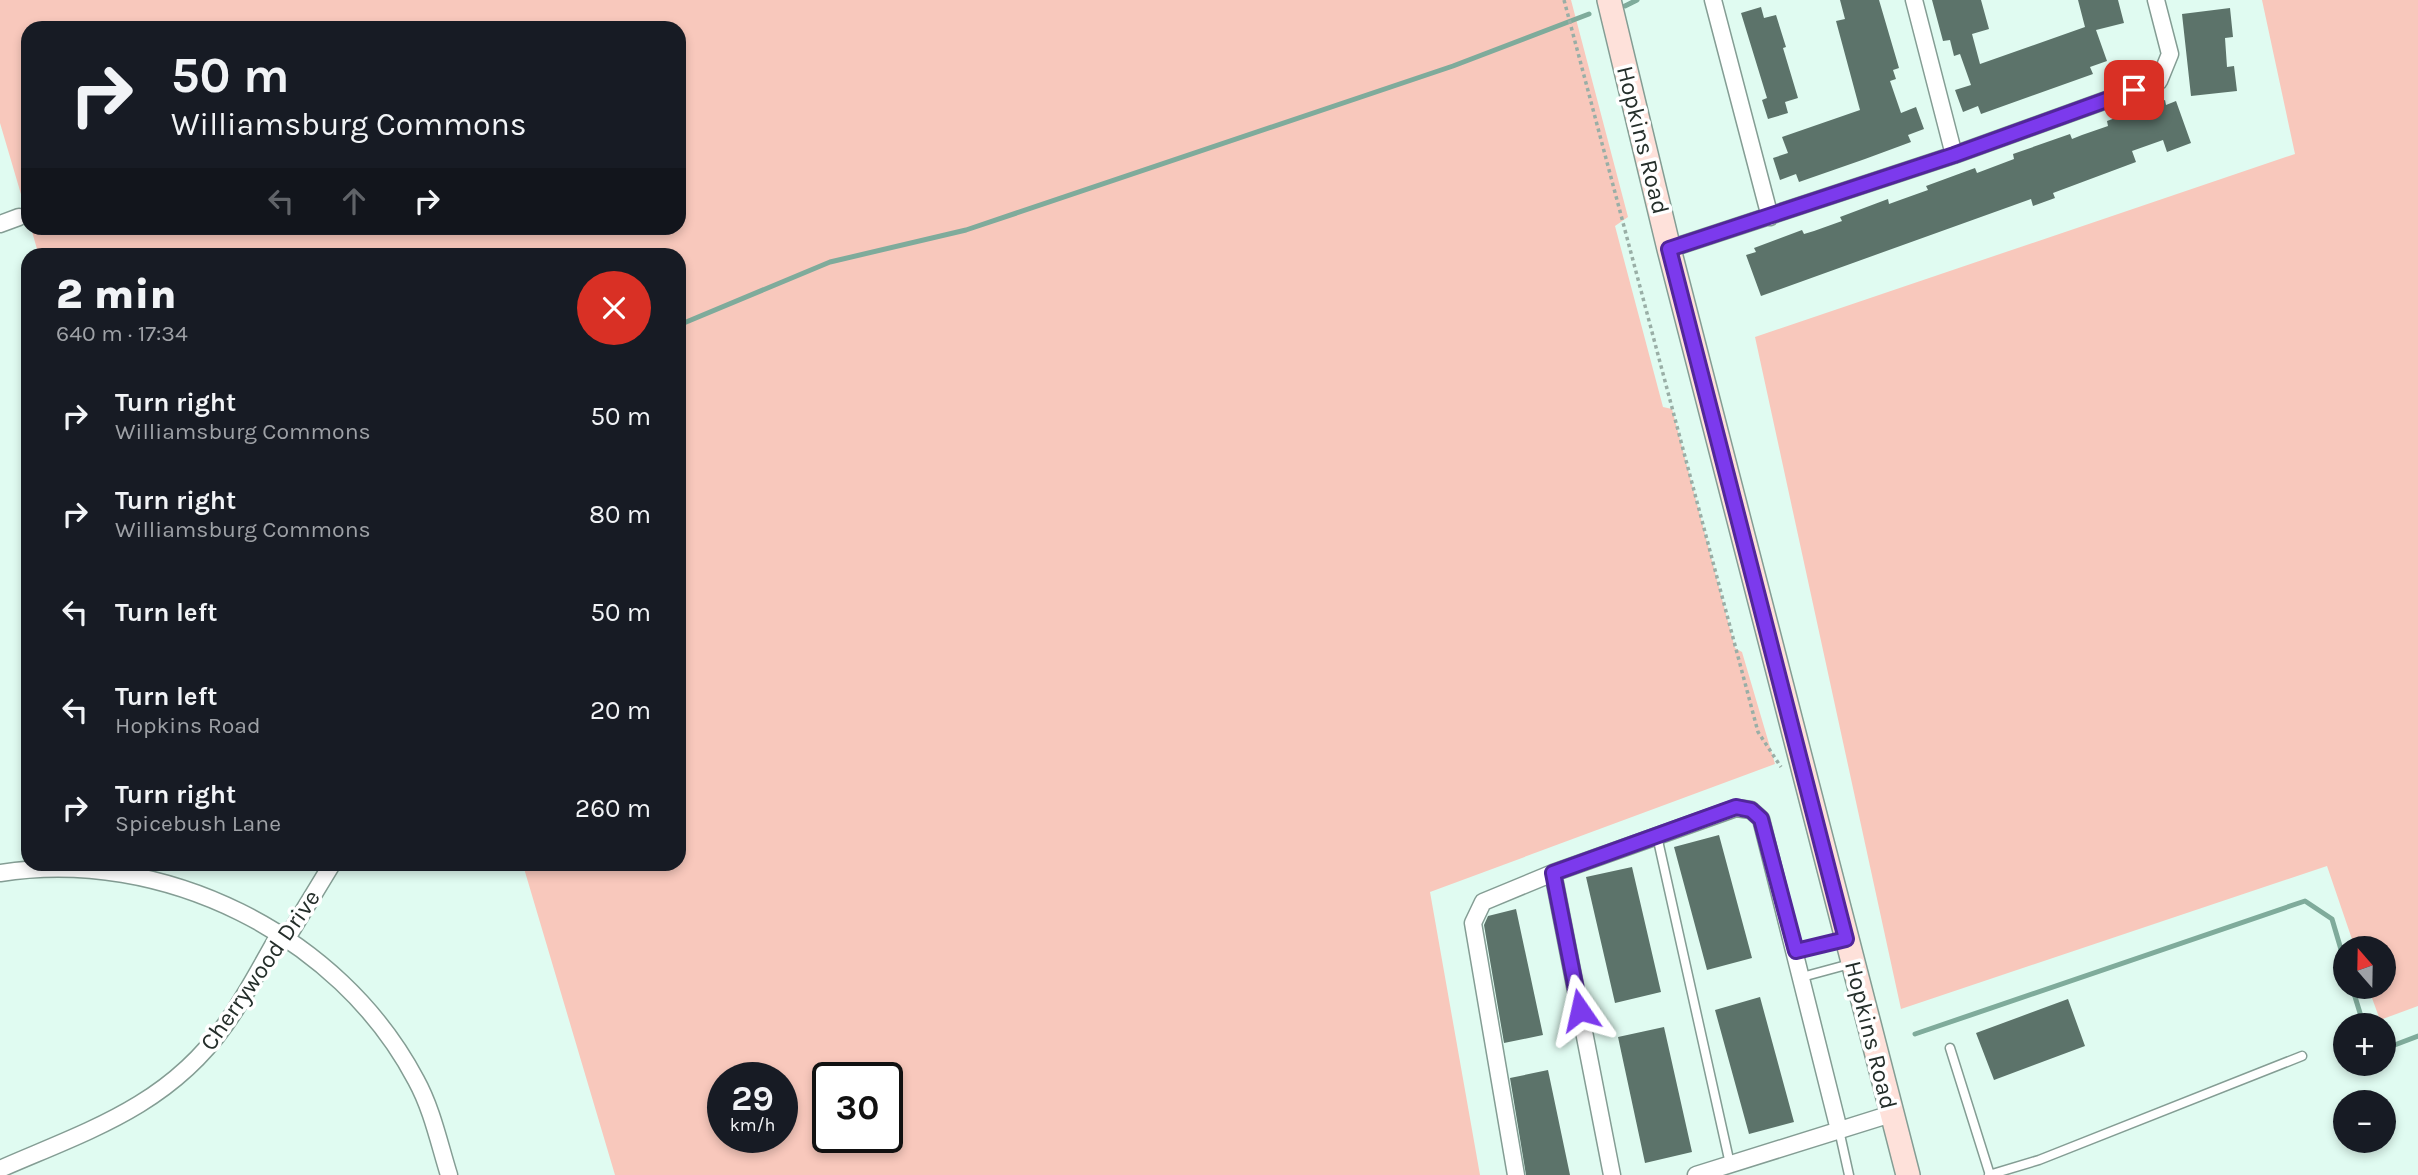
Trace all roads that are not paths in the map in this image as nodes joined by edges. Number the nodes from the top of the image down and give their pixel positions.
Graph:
1 (1609, 0) edge
2 (1713, 0) edge
3 (1914, 0) edge
4 (2156, 0) edge
5 (1954, 155) junction
6 (19, 217) dead end
7 (1770, 218) junction
8 (0, 224) edge
9 (1669, 249) junction
10 (1657, 836) junction
11 (21, 871) edge
12 (94, 871) edge
13 (327, 871) edge
14 (0, 873) edge
15 (1553, 873) junction
16 (283, 936) junction
17 (1846, 939) junction
18 (1796, 951) junction
19 (1853, 963) junction
20 (1802, 977) junction
21 (1950, 1048) dead end
22 (2302, 1056) dead end
23 (1891, 1114) junction
24 (1839, 1130) junction
25 (1730, 1164) junction
26 (0, 1169) edge
27 (449, 1175) edge
28 (1516, 1175) edge
29 (1612, 1175) edge
30 (1696, 1175) edge
31 (1849, 1175) edge
32 (1908, 1175) edge
33 (1990, 1175) edge

1 - 9 street, Hopkins Road
2 - 7 street
3 - 5 street
4 - 5 street
5 - 7 street
6 - 8 street
7 - 9 street
9 - 17 street, Hopkins Road
10 - 15 street
10 - 18 street
10 - 25 lane
11 - 14 street
12 - 16 street
13 - 16 street, Cherrywood Drive
15 - 28 street
15 - 29 street
16 - 26 street, Cherrywood Drive
16 - 27 street
17 - 18 lane
17 - 19 street, Hopkins Road
18 - 20 street
19 - 20 lane
19 - 23 street, Hopkins Road
20 - 24 street
21 - 33 lane
22 - 33 lane
23 - 24 street
23 - 32 street, Hopkins Road
24 - 25 street
24 - 31 lane
25 - 30 street

